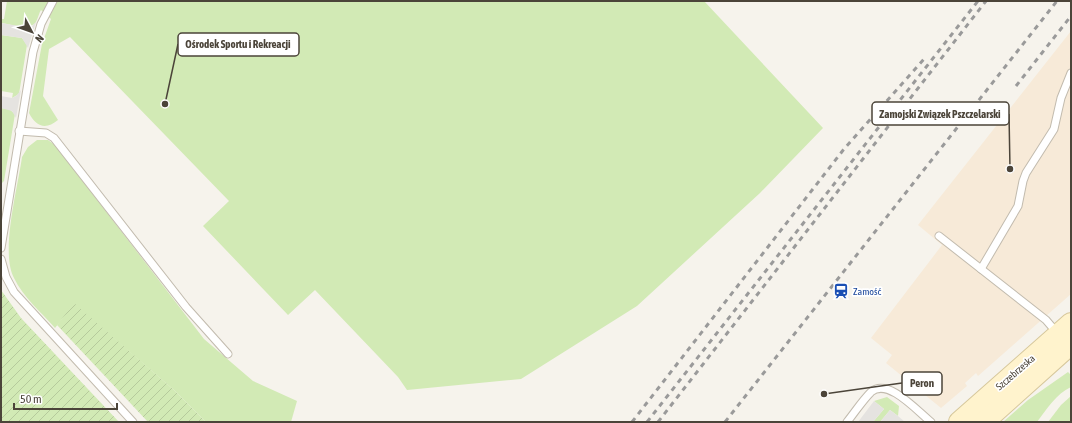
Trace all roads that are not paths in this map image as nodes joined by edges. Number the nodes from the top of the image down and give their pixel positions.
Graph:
1 (53, 1) edge
2 (1071, 73) edge
3 (19, 131) junction
4 (939, 236) dead end
5 (1, 248) edge
6 (1, 259) edge
7 (981, 269) junction
8 (1067, 334) edge
9 (228, 354) dead end
10 (133, 422) edge
11 (847, 422) edge
12 (931, 422) edge
13 (959, 422) edge
14 (984, 422) edge

1 - 3 lane
2 - 7 lane
3 - 5 lane
3 - 9 lane
4 - 7 lane
6 - 10 lane
7 - 8 lane
8 - 13 street, Szczebrzeska
8 - 14 street, Szczebrzeska
11 - 12 lane

